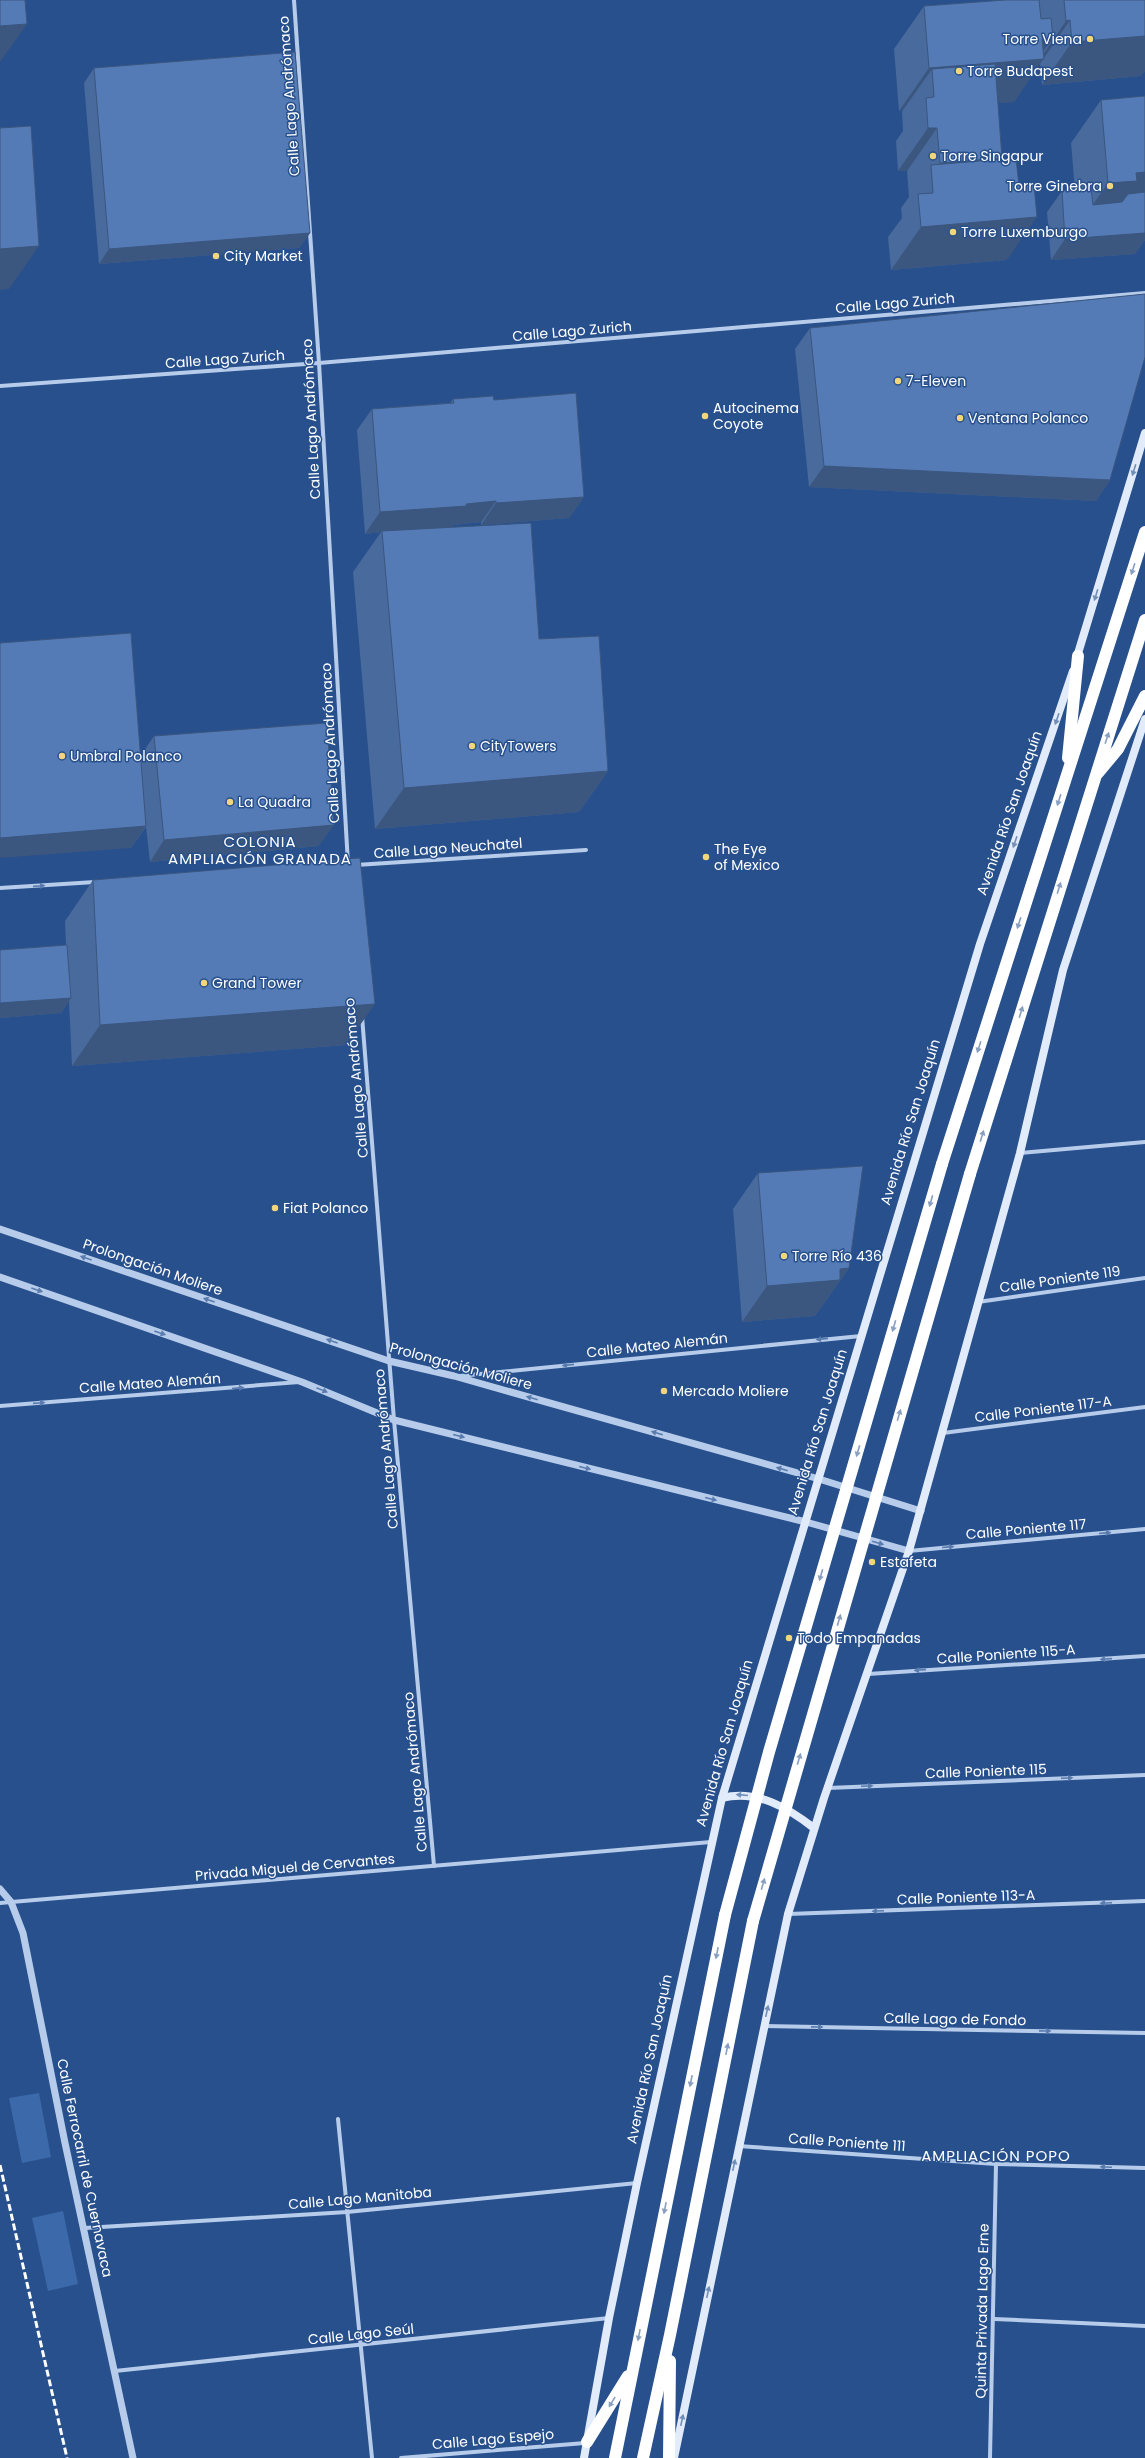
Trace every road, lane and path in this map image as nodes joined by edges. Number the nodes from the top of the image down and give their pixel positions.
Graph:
1 (294, 0) edge
2 (1145, 293) edge
3 (319, 364) junction
4 (0, 386) edge
5 (1145, 433) edge
6 (1145, 532) edge
7 (1145, 620) edge
8 (1078, 656) junction
9 (1145, 696) edge
10 (1145, 719) edge
11 (1068, 772) junction
12 (1094, 778) junction
13 (586, 850) dead end
14 (348, 865) junction
15 (341, 866) edge
16 (349, 873) edge
17 (103, 882) edge
18 (0, 888) edge
19 (361, 1008) edge
20 (1145, 1142) edge
21 (1020, 1153) junction
22 (0, 1229) edge
23 (0, 1277) edge
24 (1145, 1278) edge
25 (978, 1302) junction
26 (861, 1336) junction
27 (389, 1361) junction
28 (454, 1376) junction
29 (302, 1382) junction
30 (0, 1406) edge
31 (1145, 1407) edge
32 (394, 1420) junction
33 (943, 1433) junction
34 (819, 1479) junction
35 (921, 1511) junction
36 (806, 1522) junction
37 (1145, 1529) edge
38 (909, 1551) junction
39 (1145, 1656) edge
40 (868, 1674) junction
41 (1145, 1775) edge
42 (828, 1788) junction
43 (722, 1798) junction
44 (814, 1828) junction
45 (711, 1842) junction
46 (434, 1866) junction
47 (0, 1889) edge
48 (1145, 1901) edge
49 (11, 1902) junction
50 (0, 1903) edge
51 (788, 1914) junction
52 (764, 2026) junction
53 (1145, 2033) edge
54 (338, 2119) dead end
55 (738, 2146) junction
56 (996, 2164) junction
57 (1145, 2168) edge
58 (637, 2183) junction
59 (347, 2212) junction
60 (85, 2228) junction
61 (609, 2318) junction
62 (994, 2319) junction
63 (1145, 2326) edge
64 (670, 2335) junction
65 (360, 2345) junction
66 (633, 2368) junction
67 (115, 2371) junction
68 (588, 2442) junction
69 (134, 2458) edge
70 (372, 2458) edge
71 (401, 2458) edge
72 (584, 2458) edge
73 (615, 2458) edge
74 (644, 2458) edge
75 (669, 2458) edge
76 (674, 2458) edge
77 (990, 2458) edge

1 - 3 street, Calle Lago Andrómaco
2 - 3 street, Calle Lago Zurich
3 - 4 street, Calle Lago Zurich
3 - 14 street, Calle Lago Andrómaco
5 -> 8 main road, Avenida Río San Joaquín
6 -> 11 highway
12 -> 7 highway
8 - 11 highway
8 -> 26 main road, Avenida Río San Joaquín
9 - 12 highway
10 - 21 main road
11 -> 66 highway, bridge
64 -> 12 highway, bridge
13 - 14 street, Calle Lago Neuchatel
14 - 15 street, Calle Lago Neuchatel
14 - 16 street, Calle Lago Andrómaco
18 -> 17 street
19 - 27 street, Calle Lago Andrómaco
20 - 21 street
21 - 25 main road
27 -> 22 street, Prolongación Moliere
23 -> 29 street
24 - 25 street, Calle Poniente 119
25 - 33 main road
26 -> 28 street, Calle Mateo Alemán
26 - 34 main road, Avenida Río San Joaquín
27 - 28 street, Prolongación Moliere
27 - 32 street, Calle Lago Andrómaco
34 -> 28 street, Prolongación Moliere
30 -> 29 street, Calle Mateo Alemán
29 -> 32 street
31 - 33 street, Calle Poniente 117-A
32 -> 36 street
32 - 46 street, Calle Lago Andrómaco
33 - 35 main road
34 - 35 street, Prolongación Moliere
34 - 36 main road, Avenida Río San Joaquín
35 - 38 main road
36 -> 38 street
36 - 43 main road, Avenida Río San Joaquín
38 -> 37 street, Calle Poniente 117
38 - 40 main road
39 -> 40 street, Calle Poniente 115-A
40 - 42 main road
42 -> 41 street, Calle Poniente 115
42 - 44 main road
44 -> 43 main road
43 - 45 main road, Avenida Río San Joaquín
44 - 51 main road
45 - 46 street, Privada Miguel de Cervantes
45 - 58 main road, Avenida Río San Joaquín
46 - 49 street, Privada Miguel de Cervantes
47 - 49 street, Calle Ferrocarril de Cuernavaca
48 -> 51 street, Calle Poniente 113-A
49 - 50 street, Privada Miguel de Cervantes
49 - 60 street, Calle Ferrocarril de Cuernavaca
52 -> 51 main road
52 -> 53 street, Calle Lago de Fondo
52 - 55 main road
54 - 59 street
55 - 56 street, Calle Poniente 111
76 -> 55 main road
57 -> 56 street, Calle Poniente 111
56 - 62 street, Quinta Privada Lago Erne
58 - 59 street, Calle Lago Manitoba
58 - 61 main road, Avenida Río San Joaquín
59 - 60 street, Calle Lago Manitoba
59 - 65 street
60 - 67 street, Calle Ferrocarril de Cuernavaca
61 - 65 street, Calle Lago Seúl
61 - 68 main road, Avenida Río San Joaquín
62 - 63 street
62 - 77 street, Quinta Privada Lago Erne
64 - 74 highway
64 - 75 highway
65 - 67 street, Calle Lago Seúl
65 - 70 street
66 -> 68 highway
66 - 73 highway
67 - 69 street, Calle Ferrocarril de Cuernavaca
68 - 71 street, Calle Lago Espejo
68 - 72 main road, Avenida Río San Joaquín

